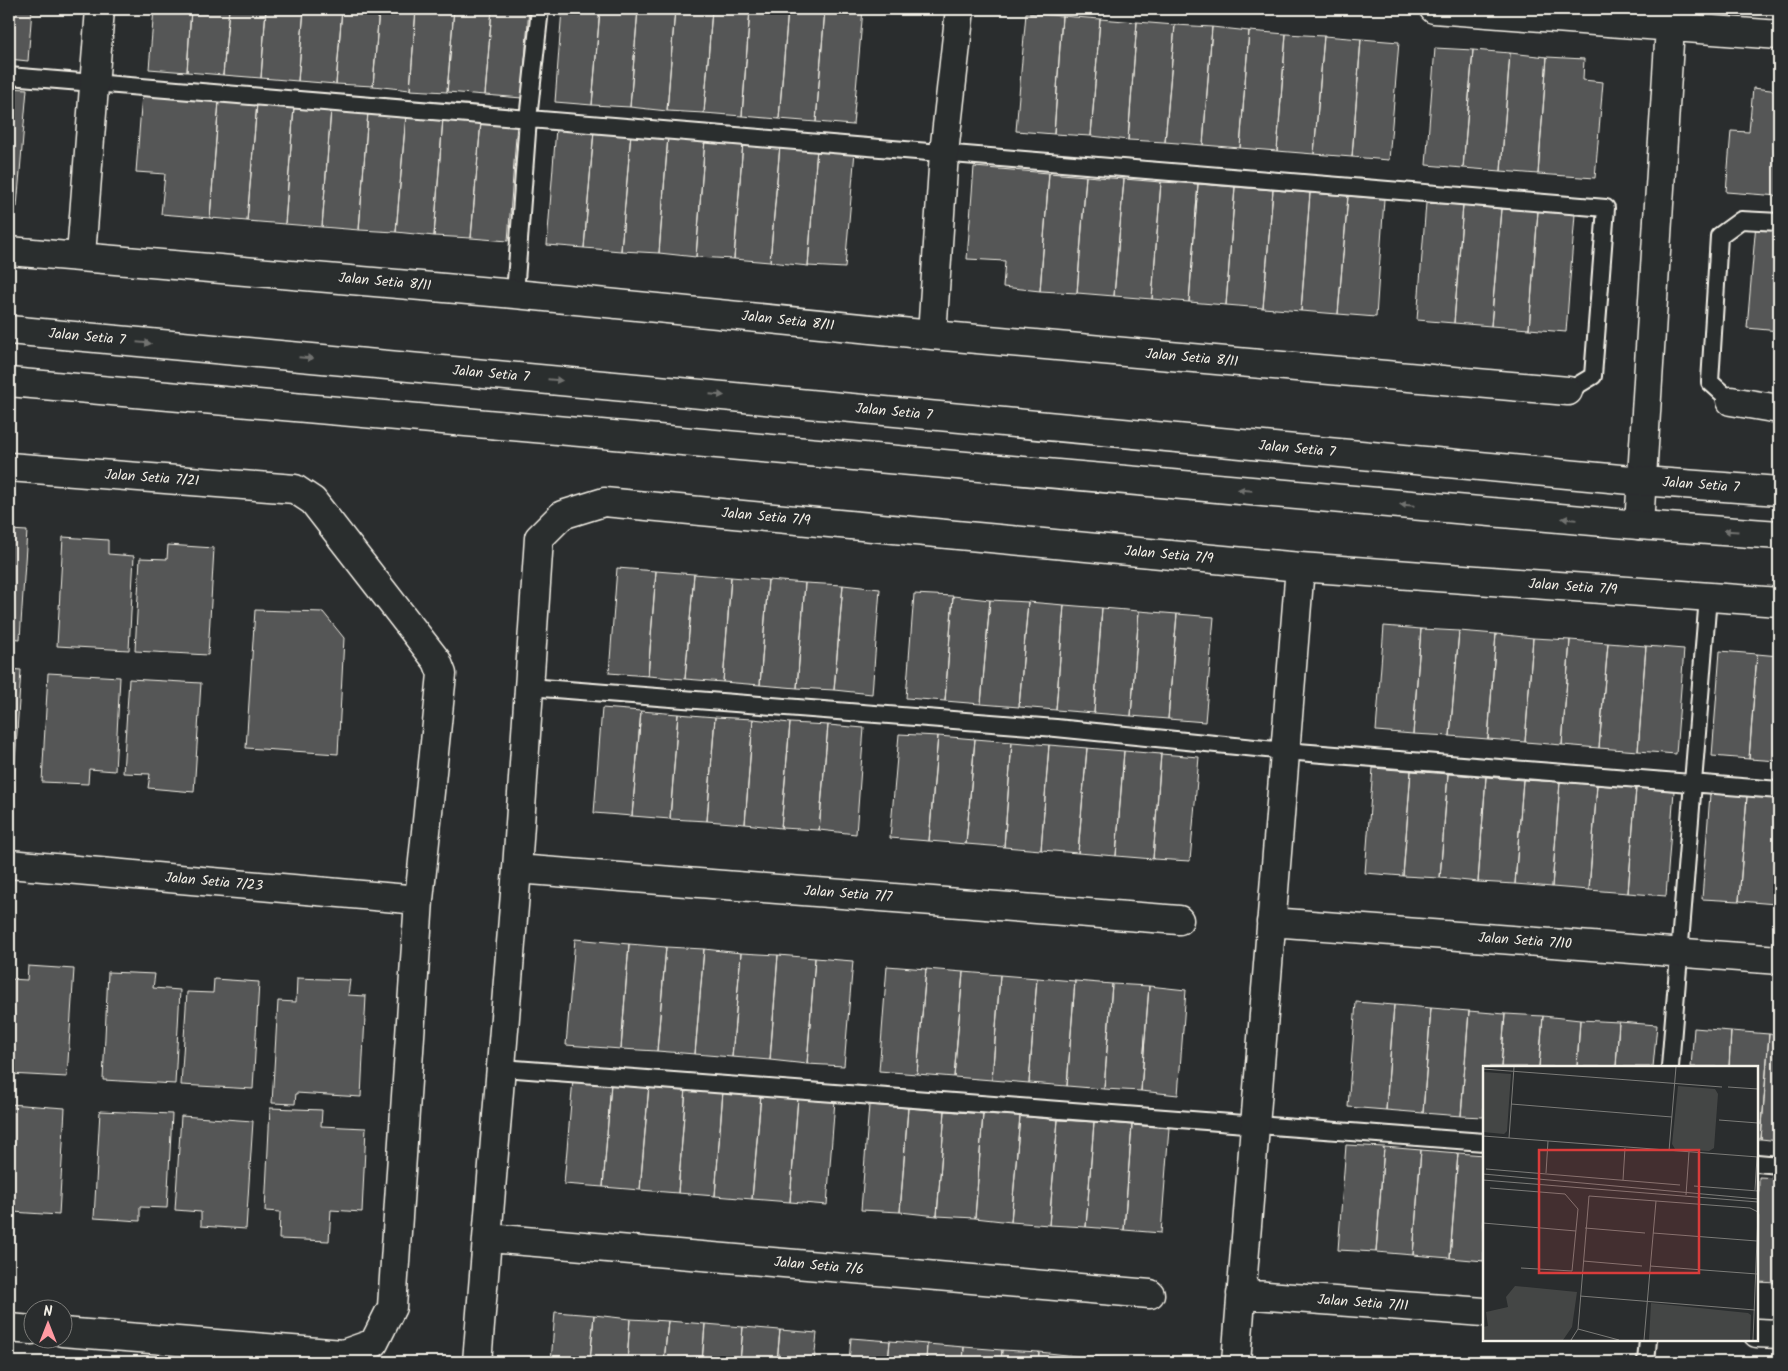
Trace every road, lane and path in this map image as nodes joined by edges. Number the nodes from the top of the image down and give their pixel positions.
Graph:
1 (100, 9) edge
2 (540, 9) edge
3 (960, 9) edge
4 (1444, 9) edge
5 (1670, 28) junction
6 (1779, 35) edge
7 (9, 76) edge
8 (94, 83) junction
9 (528, 119) junction
10 (944, 153) junction
11 (1779, 222) edge
12 (9, 251) edge
13 (81, 255) junction
14 (514, 294) junction
15 (9, 330) edge
16 (932, 334) junction
17 (9, 382) edge
18 (1568, 391) joint
19 (1731, 401) joint
20 (1779, 408) edge
21 (9, 467) edge
22 (1642, 481) junction
23 (1779, 491) edge
24 (1639, 525) junction
25 (1779, 535) edge
26 (1300, 567) junction
27 (1708, 597) junction
28 (1779, 602) edge
29 (529, 687) junction
30 (1285, 751) junction
31 (1693, 783) junction
32 (1779, 790) edge
33 (9, 864) edge
34 (517, 870) junction
35 (419, 900) junction
36 (1179, 920) dead end
37 (1271, 922) junction
38 (1679, 952) junction
39 (1779, 960) edge
40 (1670, 1066) edge
41 (502, 1068) junction
42 (1255, 1124) junction
43 (1483, 1142) edge
44 (1758, 1163) edge
45 (1779, 1165) edge
46 (489, 1238) junction
47 (1150, 1294) dead end
48 (1241, 1294) junction
49 (1483, 1312) edge
50 (9, 1328) edge
51 (22, 1329) edge
52 (72, 1333) edge
53 (1758, 1333) edge
54 (1779, 1334) edge
55 (1648, 1341) edge
56 (477, 1362) edge
57 (1236, 1362) edge
58 (1646, 1362) edge

1 - 8 street
2 - 9 lane
3 - 10 street
4 - 5 street
5 - 6 street
5 - 22 street
7 - 8 lane
8 - 9 lane
8 - 13 street
9 - 10 lane
9 - 14 lane
10 - 16 street
10 - 18 lane
11 - 19 lane
12 - 13 street, Jalan Setia 8/11
13 - 14 street, Jalan Setia 8/11
14 - 16 street, Jalan Setia 8/11
15 -> 22 street, Jalan Setia 7
16 - 18 street, Jalan Setia 8/11
24 -> 17 street
19 - 20 street
21 - 35 street, Jalan Setia 7/21
22 - 23 street, Jalan Setia 7
22 - 24 street
25 -> 24 street
26 - 27 street, Jalan Setia 7/9
26 - 29 street, Jalan Setia 7/9
26 - 30 street
27 - 28 street, Jalan Setia 7/9
27 - 31 lane
29 - 30 lane
29 - 34 street
30 - 31 lane
30 - 37 street
31 - 32 lane
31 - 38 lane
33 - 35 street, Jalan Setia 7/23
34 - 36 street, Jalan Setia 7/7
34 - 41 street
35 - 52 street
37 - 38 street, Jalan Setia 7/10
37 - 42 street
38 - 39 street, Jalan Setia 7/10
38 - 40 lane
41 - 42 lane
41 - 46 street
42 - 43 lane
42 - 48 street
44 - 45 lane
46 - 47 street, Jalan Setia 7/6
46 - 56 street
48 - 49 street, Jalan Setia 7/11
48 - 57 street
50 - 51 street
53 - 54 street
55 - 58 lane

